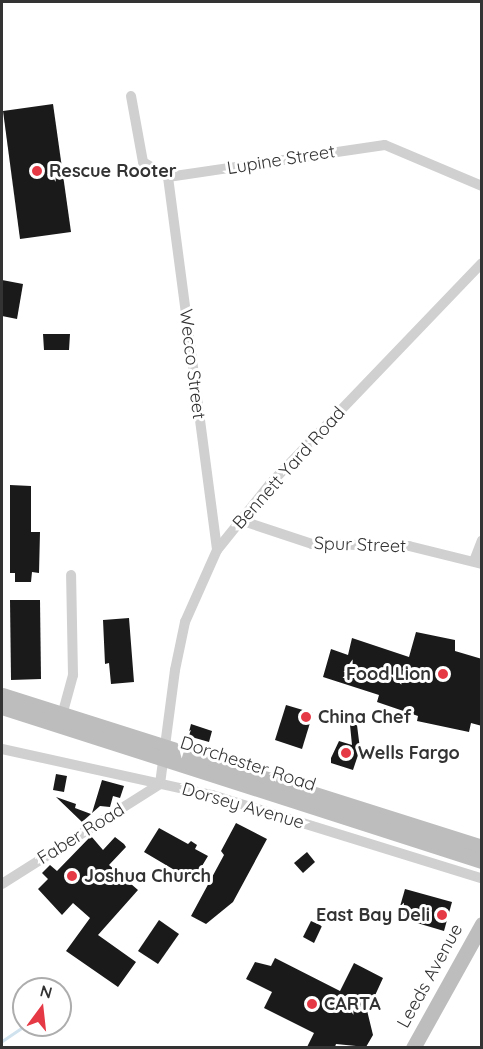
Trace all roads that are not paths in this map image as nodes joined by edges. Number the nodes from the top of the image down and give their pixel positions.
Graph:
1 (131, 96) dead end
2 (168, 177) junction
3 (482, 186) edge
4 (482, 263) edge
5 (240, 520) junction
6 (482, 540) edge
7 (217, 550) junction
8 (478, 562) edge
9 (71, 575) dead end
10 (2, 695) edge
11 (2, 707) edge
12 (61, 720) junction
13 (2, 749) edge
14 (163, 752) junction
15 (160, 784) junction
16 (307, 798) junction
17 (482, 847) edge
18 (482, 861) edge
19 (480, 878) edge
20 (2, 884) edge
21 (482, 924) edge
22 (412, 1047) edge

1 - 2 street
2 - 3 street, Lupine Street
2 - 7 street, Wecco Street
4 - 5 street, Bennett Yard Road
5 - 7 street, Bennett Yard Road
5 - 8 street, Spur Street
6 - 8 street
7 - 14 street, Bennett Yard Road
9 - 12 street
10 - 12 main road, Dorchester Road
11 - 12 main road, Dorchester Road
12 - 14 main road, Dorchester Road
13 - 15 street, Dorsey Avenue
14 - 15 street, Bennett Yard Road
14 - 16 main road, Dorchester Road
15 - 19 street, Dorsey Avenue
15 - 20 street, Faber Road
16 - 17 main road, Dorchester Road
16 - 18 main road, Dorchester Road
21 - 22 main road, Leeds Avenue

